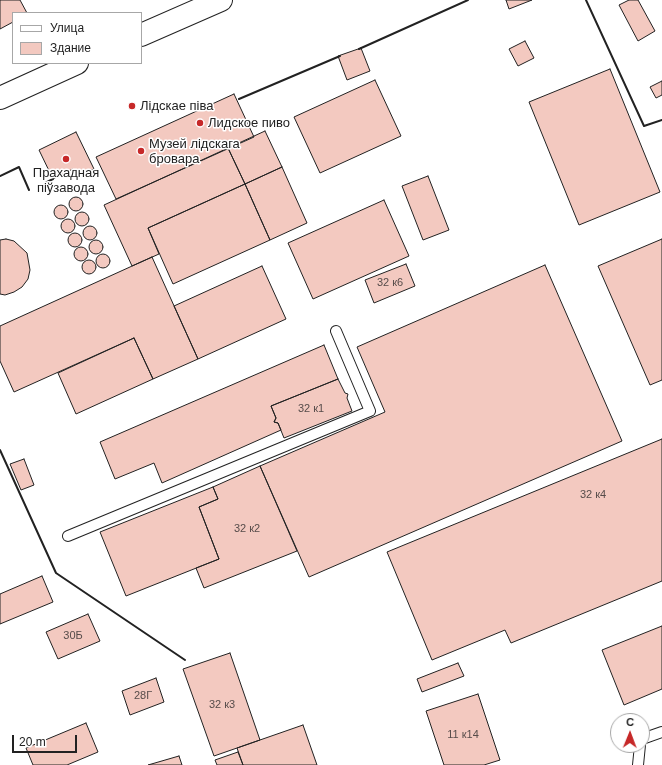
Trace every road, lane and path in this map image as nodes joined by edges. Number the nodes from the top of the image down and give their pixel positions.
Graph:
1 (221, 0) edge
2 (142, 35) edge
3 (75, 64) edge
4 (0, 98) edge
5 (336, 331) dead end
6 (68, 536) dead end
7 (662, 732) edge
8 (650, 737) edge
9 (639, 753) edge
10 (638, 765) edge

1 - 2 main road
3 - 4 main road
5 - 6 lane
7 - 8 lane
9 - 10 lane

